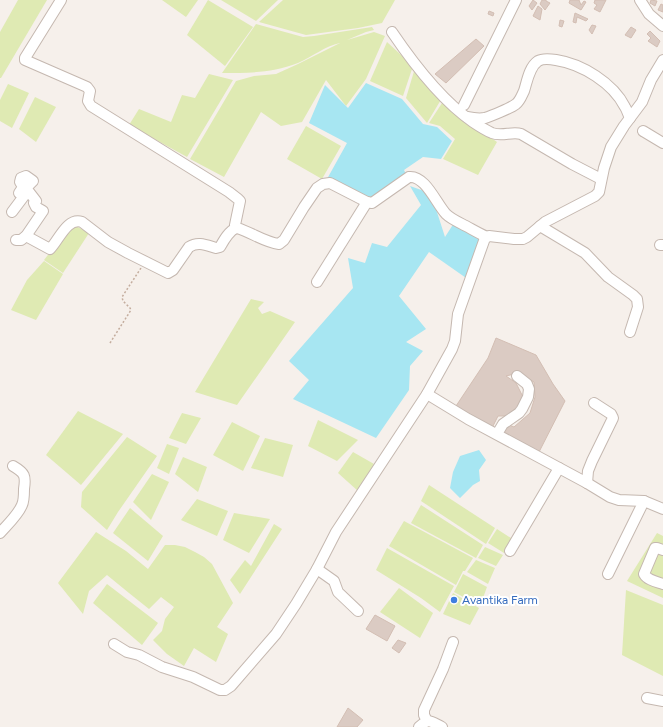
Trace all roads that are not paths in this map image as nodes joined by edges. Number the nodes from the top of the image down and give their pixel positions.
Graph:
1 (61, 0) edge
2 (516, 0) edge
3 (640, 0) edge
4 (663, 26) edge
5 (392, 32) dead end
6 (663, 60) edge
7 (464, 105) dead end
8 (466, 118) junction
9 (630, 118) junction
10 (643, 131) dead end
11 (663, 143) edge
12 (601, 179) junction
13 (367, 202) junction
14 (12, 212) dead end
15 (540, 226) junction
16 (236, 228) junction
17 (487, 237) junction
18 (318, 282) dead end
19 (630, 332) dead end
20 (517, 376) dead end
21 (427, 394) junction
22 (594, 403) dead end
23 (496, 434) junction
24 (13, 466) dead end
25 (559, 468) junction
26 (587, 483) junction
27 (644, 502) junction
28 (663, 509) edge
29 (0, 533) edge
30 (663, 550) edge
31 (510, 551) dead end
32 (317, 569) junction
33 (608, 574) dead end
34 (663, 584) edge
35 (358, 611) dead end
36 (453, 642) dead end
37 (114, 644) dead end
38 (647, 698) dead end
39 (663, 701) edge
40 (423, 724) edge
41 (442, 727) edge

1 - 16 street
2 - 7 street
3 - 4 street
5 - 8 street
6 - 9 street
8 - 9 street
8 - 12 street
9 - 12 street
10 - 11 street
12 - 15 street
13 - 16 street
13 - 17 street
13 - 18 street
14 - 16 street
15 - 17 street
15 - 19 street
17 - 21 street
20 - 23 street
21 - 23 street
21 - 32 street
22 - 26 street
23 - 25 street
24 - 29 street
25 - 26 street
25 - 31 street
26 - 27 street
27 - 28 street
27 - 33 street
30 - 34 street
32 - 35 street
32 - 37 street
36 - 40 street
38 - 39 street
40 - 41 street

